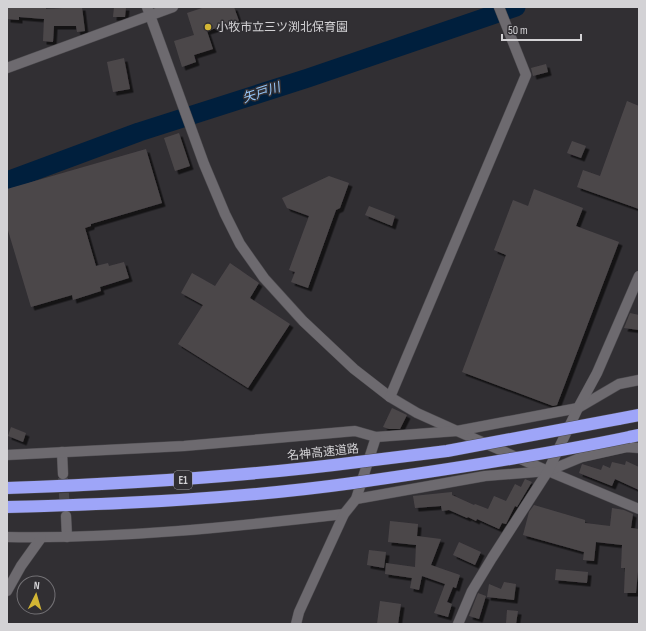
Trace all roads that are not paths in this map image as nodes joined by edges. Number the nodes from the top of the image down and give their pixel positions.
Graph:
1 (173, 7) edge
2 (149, 11) edge
3 (501, 12) edge
4 (7, 68) edge
5 (639, 276) edge
6 (639, 380) edge
7 (390, 397) junction
8 (578, 408) junction
9 (639, 415) edge
10 (457, 431) junction
11 (634, 436) edge
12 (376, 437) junction
13 (639, 448) edge
14 (62, 452) junction
15 (7, 455) edge
16 (548, 471) junction
17 (63, 474) tunnel mouth
18 (7, 488) edge
19 (356, 500) junction
20 (7, 508) edge
21 (639, 509) edge
22 (344, 514) junction
23 (66, 516) tunnel mouth
24 (7, 537) edge
25 (67, 537) junction
26 (41, 538) junction
27 (7, 591) edge
28 (296, 624) edge
29 (458, 624) edge

1 - 2 street
2 - 4 street
2 - 7 street
3 - 7 street
5 - 8 street
6 - 8 street
7 - 10 street
8 - 10 street
8 - 16 street
9 - 18 highway, 名神高速道路 / E1, bridge
10 - 12 street
10 - 16 street
11 - 20 highway, E1, bridge
12 - 14 street
12 - 19 street
13 - 16 street
14 - 15 street
14 - 17 street
16 - 19 street
16 - 21 street
16 - 29 street
19 - 22 street
22 - 25 street
22 - 28 street
23 - 25 street
24 - 26 street
25 - 26 street
26 - 27 street

